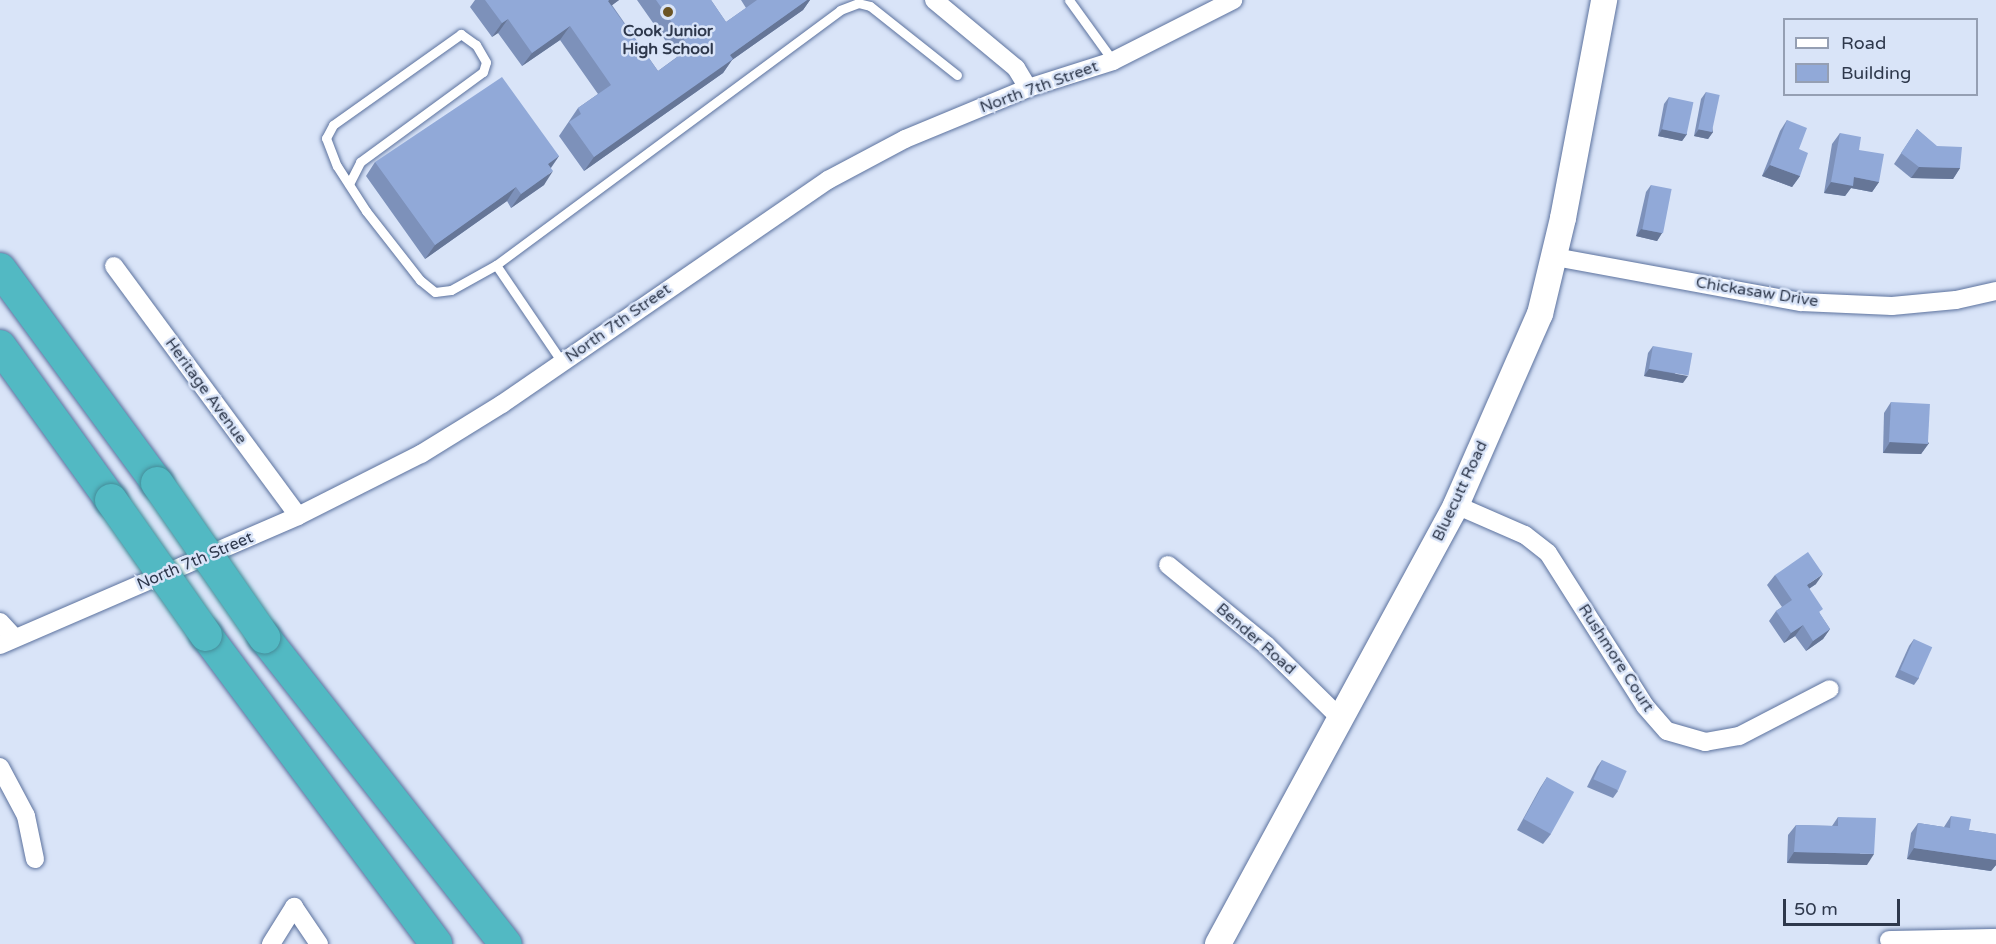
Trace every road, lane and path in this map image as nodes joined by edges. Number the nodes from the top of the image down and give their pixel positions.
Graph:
1 (934, 0) edge
2 (1069, 0) edge
3 (1233, 0) edge
4 (1604, 0) edge
5 (1113, 61) junction
6 (957, 75) dead end
7 (1028, 88) junction
8 (349, 184) junction
9 (1555, 257) junction
10 (114, 266) dead end
11 (496, 266) junction
12 (0, 269) edge
13 (1996, 291) edge
14 (0, 346) edge
15 (562, 362) junction
16 (1456, 505) junction
17 (298, 516) junction
18 (1168, 565) dead end
19 (0, 622) edge
20 (7, 641) edge
21 (1830, 689) dead end
22 (1340, 717) junction
23 (0, 767) edge
24 (35, 859) dead end
25 (1996, 938) edge
26 (1889, 940) dead end
27 (271, 944) edge
28 (319, 944) edge
29 (436, 944) edge
30 (506, 944) edge
31 (1218, 944) edge

1 - 7 street
2 - 5 lane
3 - 5 street, North 7th Street
4 - 9 street, Bluecutt Road
5 - 7 street, North 7th Street
6 - 11 lane
7 - 15 street, North 7th Street
8 - 8 lane
8 - 11 lane
9 - 13 street, Chickasaw Drive
9 - 16 street, Bluecutt Road
10 - 17 street, Heritage Avenue
11 - 15 lane
12 - 30 highway, bridge
14 - 29 highway, bridge
15 - 17 street, North 7th Street
16 - 21 street, Rushmore Court
16 - 22 street, Bluecutt Road
17 - 20 street, North 7th Street
18 - 22 street, Bender Road
19 - 20 street
22 - 31 street, Bluecutt Road
23 - 24 street
25 - 26 street
27 - 28 street

